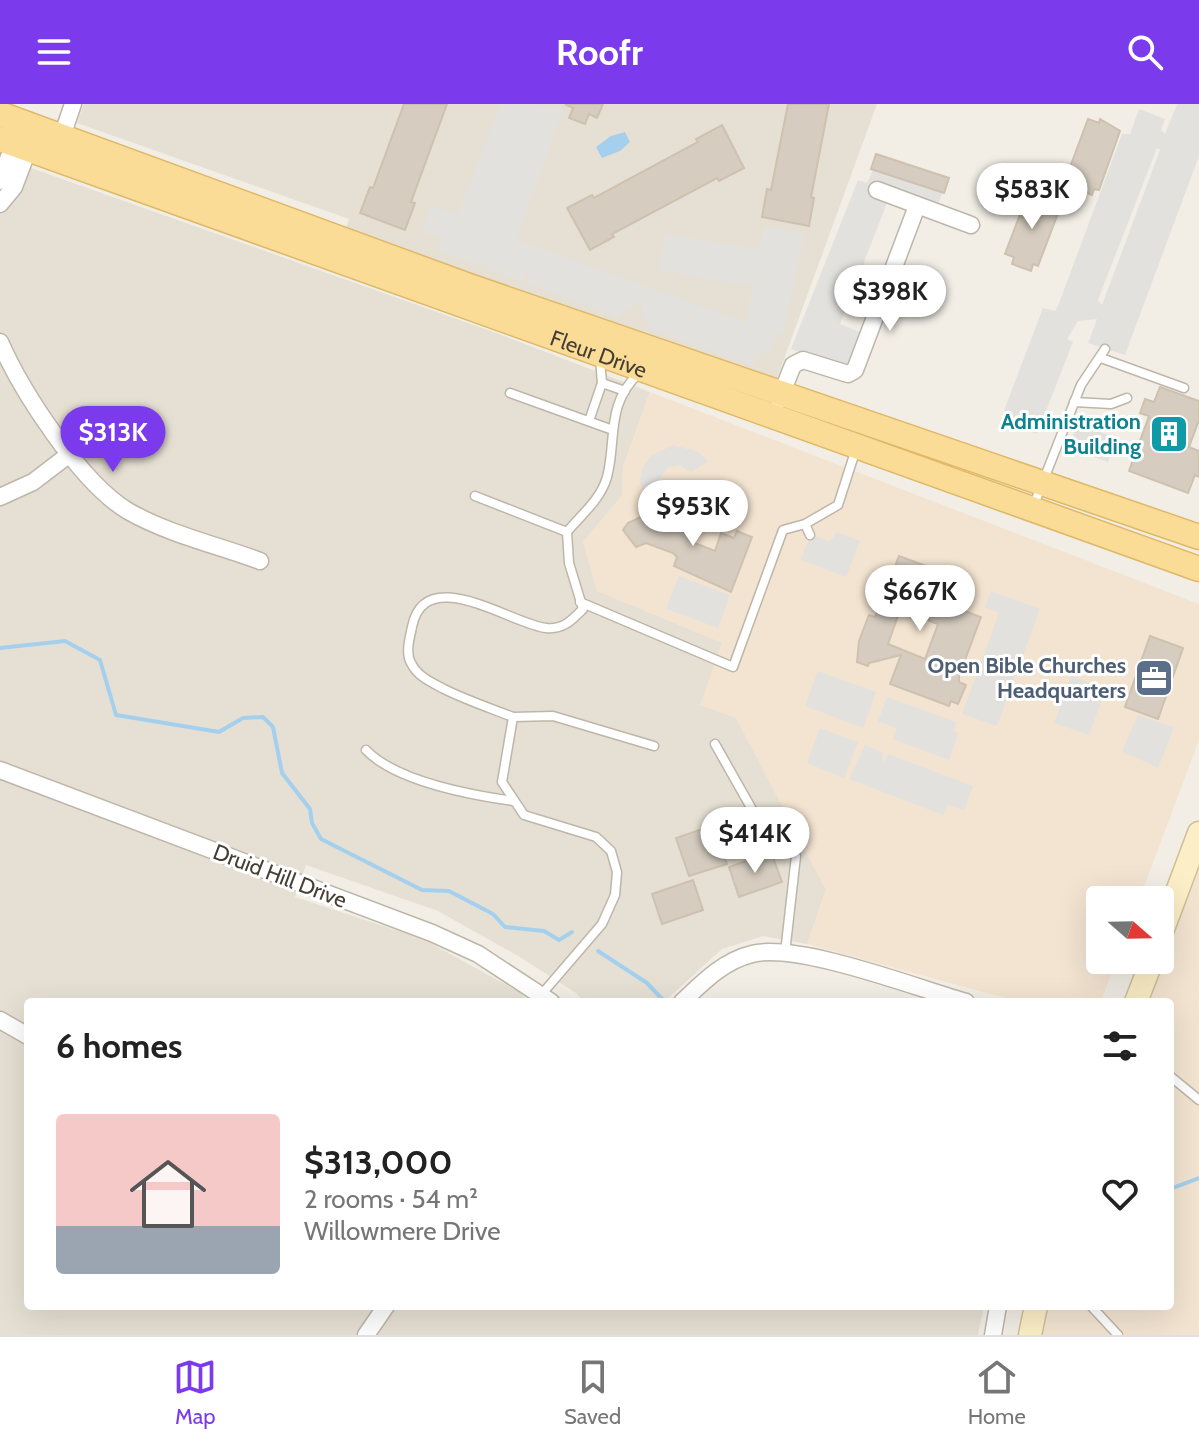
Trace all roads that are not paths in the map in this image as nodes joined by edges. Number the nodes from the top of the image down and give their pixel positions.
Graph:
1 (73, 104) edge
2 (17, 133) edge
3 (58, 148) junction
4 (0, 181) edge
5 (877, 190) dead end
6 (0, 204) edge
7 (917, 206) junction
8 (971, 225) dead end
9 (0, 342) edge
10 (1105, 349) dead end
11 (599, 354) junction
12 (1101, 358) junction
13 (642, 370) junction
14 (602, 383) junction
15 (1184, 388) dead end
16 (625, 391) junction
17 (510, 393) dead end
18 (1127, 398) dead end
19 (1074, 402) junction
20 (776, 406) junction
21 (589, 421) junction
22 (866, 424) junction
23 (1064, 428) junction
24 (610, 429) junction
25 (1074, 432) dead end
26 (857, 447) junction
27 (71, 453) junction
28 (1042, 484) junction
29 (475, 496) dead end
30 (0, 497) edge
31 (1032, 509) junction
32 (805, 524) junction
33 (567, 532) junction
34 (810, 535) dead end
35 (1199, 537) edge
36 (260, 561) dead end
37 (1199, 569) edge
38 (580, 602) junction
39 (513, 717) junction
40 (715, 744) dead end
41 (654, 746) dead end
42 (366, 750) dead end
43 (0, 770) edge
44 (513, 801) junction
45 (1199, 833) edge
46 (1174, 900) edge
47 (785, 953) junction
48 (1147, 974) edge
49 (546, 998) edge
50 (687, 998) edge
51 (951, 998) edge
52 (1138, 998) edge
53 (0, 1020) edge
54 (24, 1034) edge
55 (1174, 1079) edge
56 (1199, 1100) edge
57 (383, 1310) edge
58 (997, 1310) edge
59 (1035, 1310) edge
60 (1098, 1310) edge
61 (366, 1335) edge
62 (993, 1335) edge
63 (1030, 1335) edge
64 (1118, 1335) edge

1 - 3 street
2 - 3 main road, Fleur Drive
2 - 4 street
2 - 6 street
3 - 11 main road, Fleur Drive
3 - 20 main road, Fleur Drive
5 - 7 street
7 - 8 street
7 - 20 street
9 - 27 street
10 - 12 lane
11 - 13 main road, Fleur Drive
11 - 14 lane
12 - 15 lane
12 - 19 lane
13 - 16 lane
13 - 20 main road, Fleur Drive
14 - 16 lane
14 - 21 lane
16 - 24 lane
17 - 21 lane
18 - 19 lane
19 - 23 lane
20 - 22 main road, Fleur Drive
20 - 26 main road, Fleur Drive
21 - 24 lane
22 - 26 lane
22 - 28 main road, Fleur Drive
23 - 25 lane
23 - 28 lane
24 - 33 lane
26 - 31 main road, Fleur Drive
26 - 32 lane
27 - 30 street
27 - 36 street
28 - 31 lane
28 - 35 main road, Fleur Drive
29 - 33 lane
31 - 37 main road, Fleur Drive
32 - 34 lane
32 - 38 lane
33 - 38 lane
38 - 39 lane
39 - 41 lane
39 - 44 lane
40 - 47 lane
42 - 44 lane
43 - 49 street, Druid Hill Drive
44 - 49 lane
45 - 46 main road
47 - 50 street
47 - 51 street
48 - 52 main road
53 - 54 street
55 - 56 lane
57 - 61 street
58 - 62 street
59 - 63 main road
60 - 64 lane

